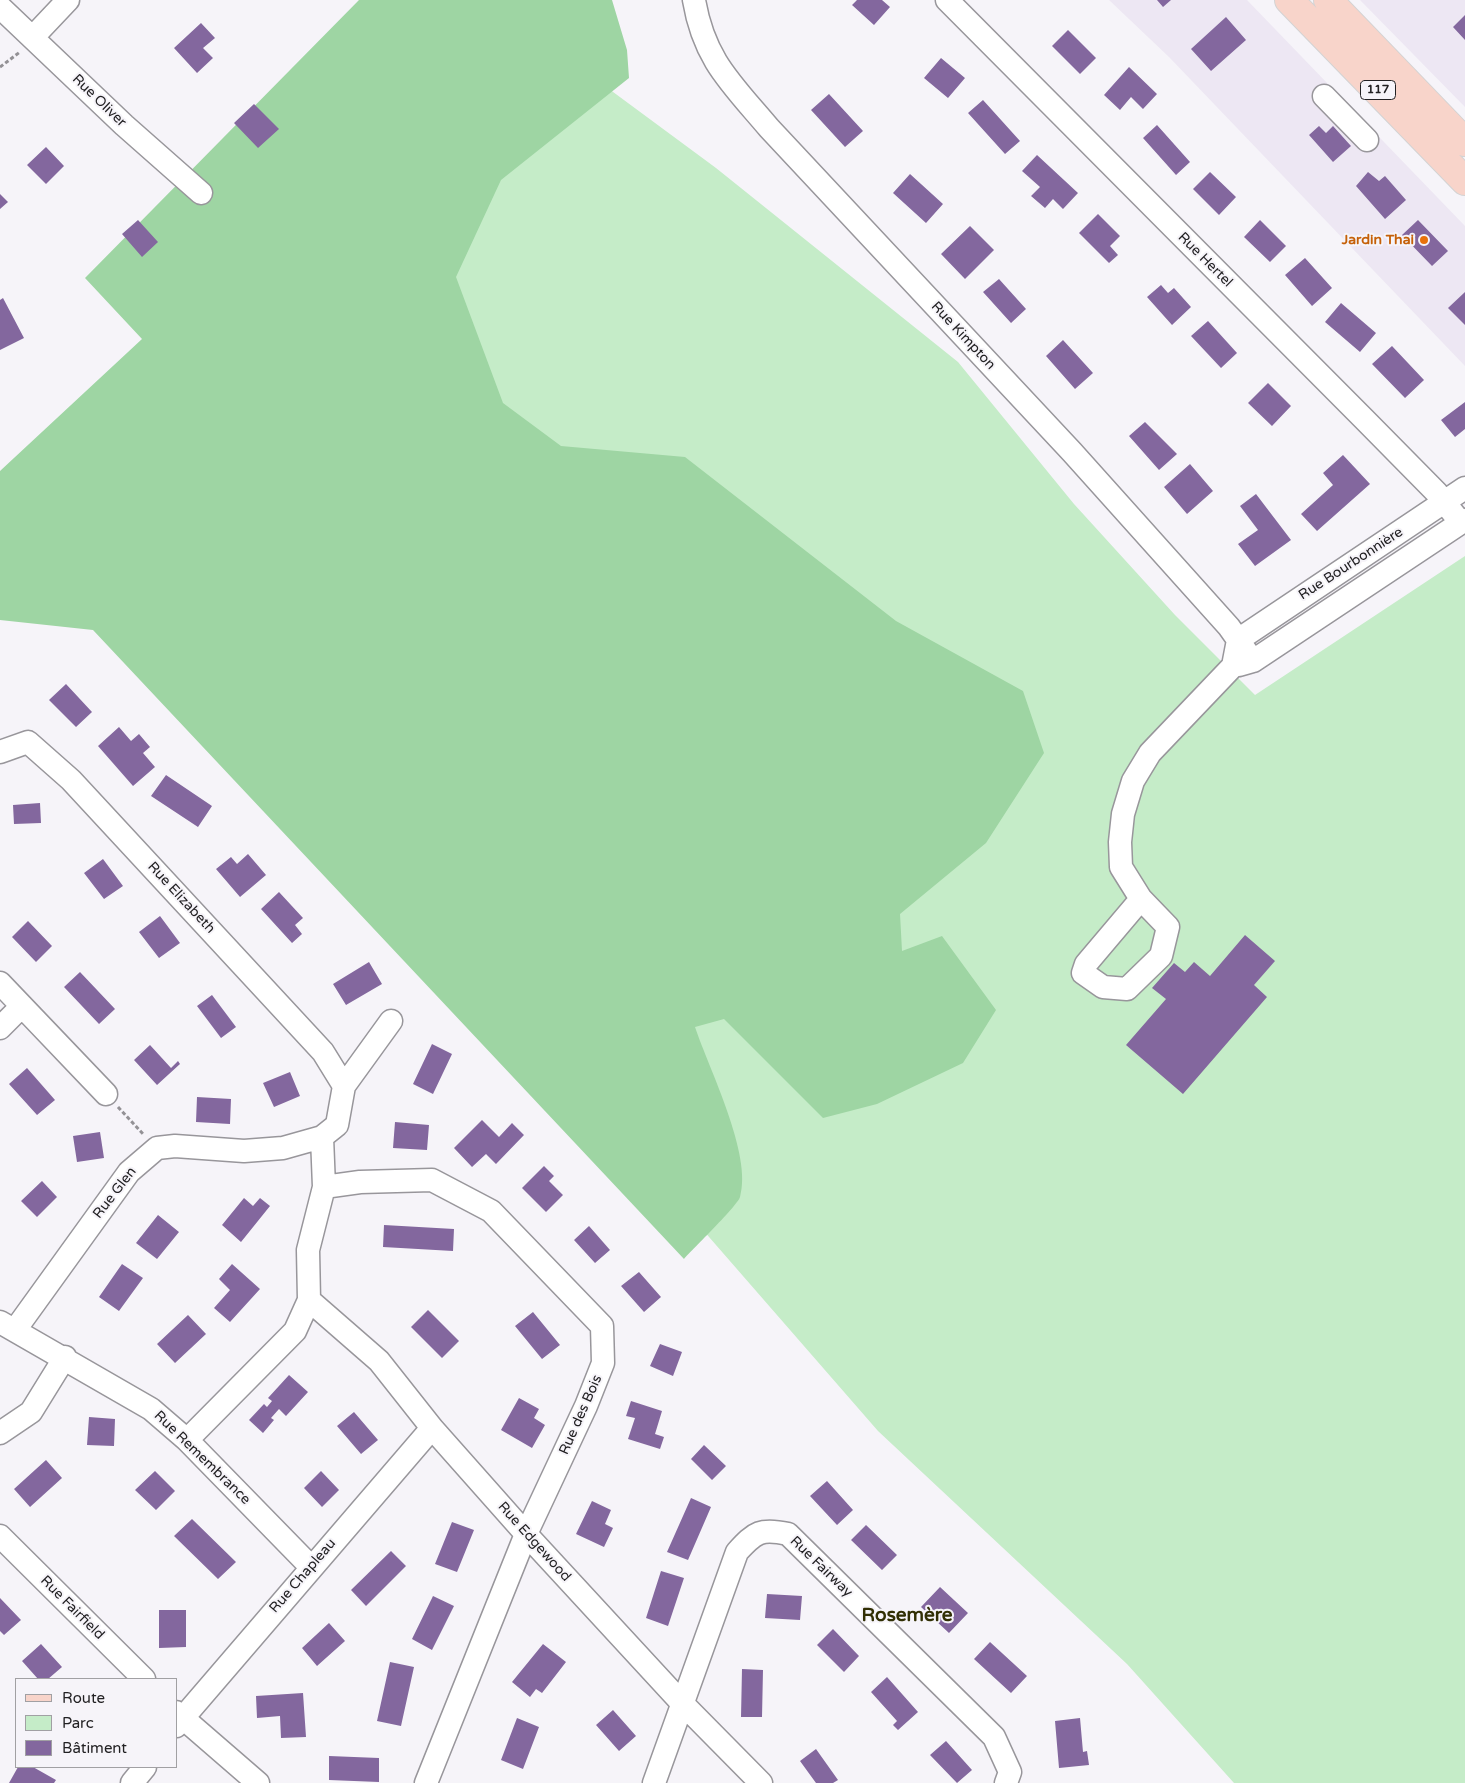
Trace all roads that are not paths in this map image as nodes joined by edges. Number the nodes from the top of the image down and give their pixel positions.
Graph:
1 (68, 0) edge
2 (694, 0) edge
3 (948, 0) edge
4 (1289, 0) edge
5 (1328, 0) edge
6 (0, 7) edge
7 (27, 44) junction
8 (1324, 96) dead end
9 (1367, 140) dead end
10 (1465, 142) edge
11 (1465, 181) edge
12 (201, 192) dead end
13 (1465, 488) edge
14 (1444, 502) junction
15 (1463, 522) edge
16 (1238, 640) junction
17 (1243, 664) junction
18 (0, 752) edge
19 (1141, 899) dead end
20 (0, 983) edge
21 (22, 1006) junction
22 (390, 1021) dead end
23 (0, 1028) edge
24 (344, 1086) junction
25 (106, 1094) road end
26 (322, 1137) junction
27 (324, 1187) junction
28 (309, 1300) junction
29 (8, 1326) edge
30 (65, 1357) junction
31 (432, 1428) junction
32 (0, 1433) edge
33 (187, 1440) junction
34 (526, 1534) junction
35 (0, 1536) edge
36 (311, 1567) junction
37 (143, 1678) edge
38 (681, 1702) junction
39 (178, 1718) edge
40 (144, 1768) edge
41 (132, 1783) edge
42 (258, 1783) edge
43 (426, 1783) edge
44 (654, 1783) edge
45 (760, 1783) edge
46 (1006, 1783) edge

1 - 7 street
2 - 16 street, Rue Kimpton
3 - 14 street, Rue Hertel
4 - 11 main road, 117
5 - 10 main road, 117
6 - 7 street, Rue Oliver
7 - 12 street, Rue Oliver
8 - 9 street
13 - 14 street, Rue Bourbonnière
14 - 15 street, Rue Hertel
14 - 16 street, Rue Bourbonnière
15 - 17 street, Rue Bourbonnière
16 - 17 street, Rue Kimpton
17 - 19 street, Rue Bourbonnière
18 - 24 street, Rue Elizabeth
20 - 21 street
21 - 23 street
21 - 25 street
22 - 24 street
24 - 26 street
26 - 27 street
26 - 29 street, Rue Glen
27 - 28 street
27 - 34 street, Rue des Bois
28 - 31 street, Rue Edgewood
28 - 33 street
29 - 30 street, Rue Remembrance
30 - 32 street
30 - 33 street, Rue Remembrance
31 - 34 street, Rue Edgewood
31 - 36 street, Rue Chapleau
33 - 36 street, Rue Remembrance
34 - 38 street, Rue Edgewood
34 - 43 street, Rue des Bois
35 - 37 street, Rue Fairfield
36 - 39 street, Rue Chapleau
38 - 44 street, Rue Fairway
38 - 45 street, Rue Edgewood
38 - 46 street, Rue Fairway
39 - 42 street
40 - 41 street

